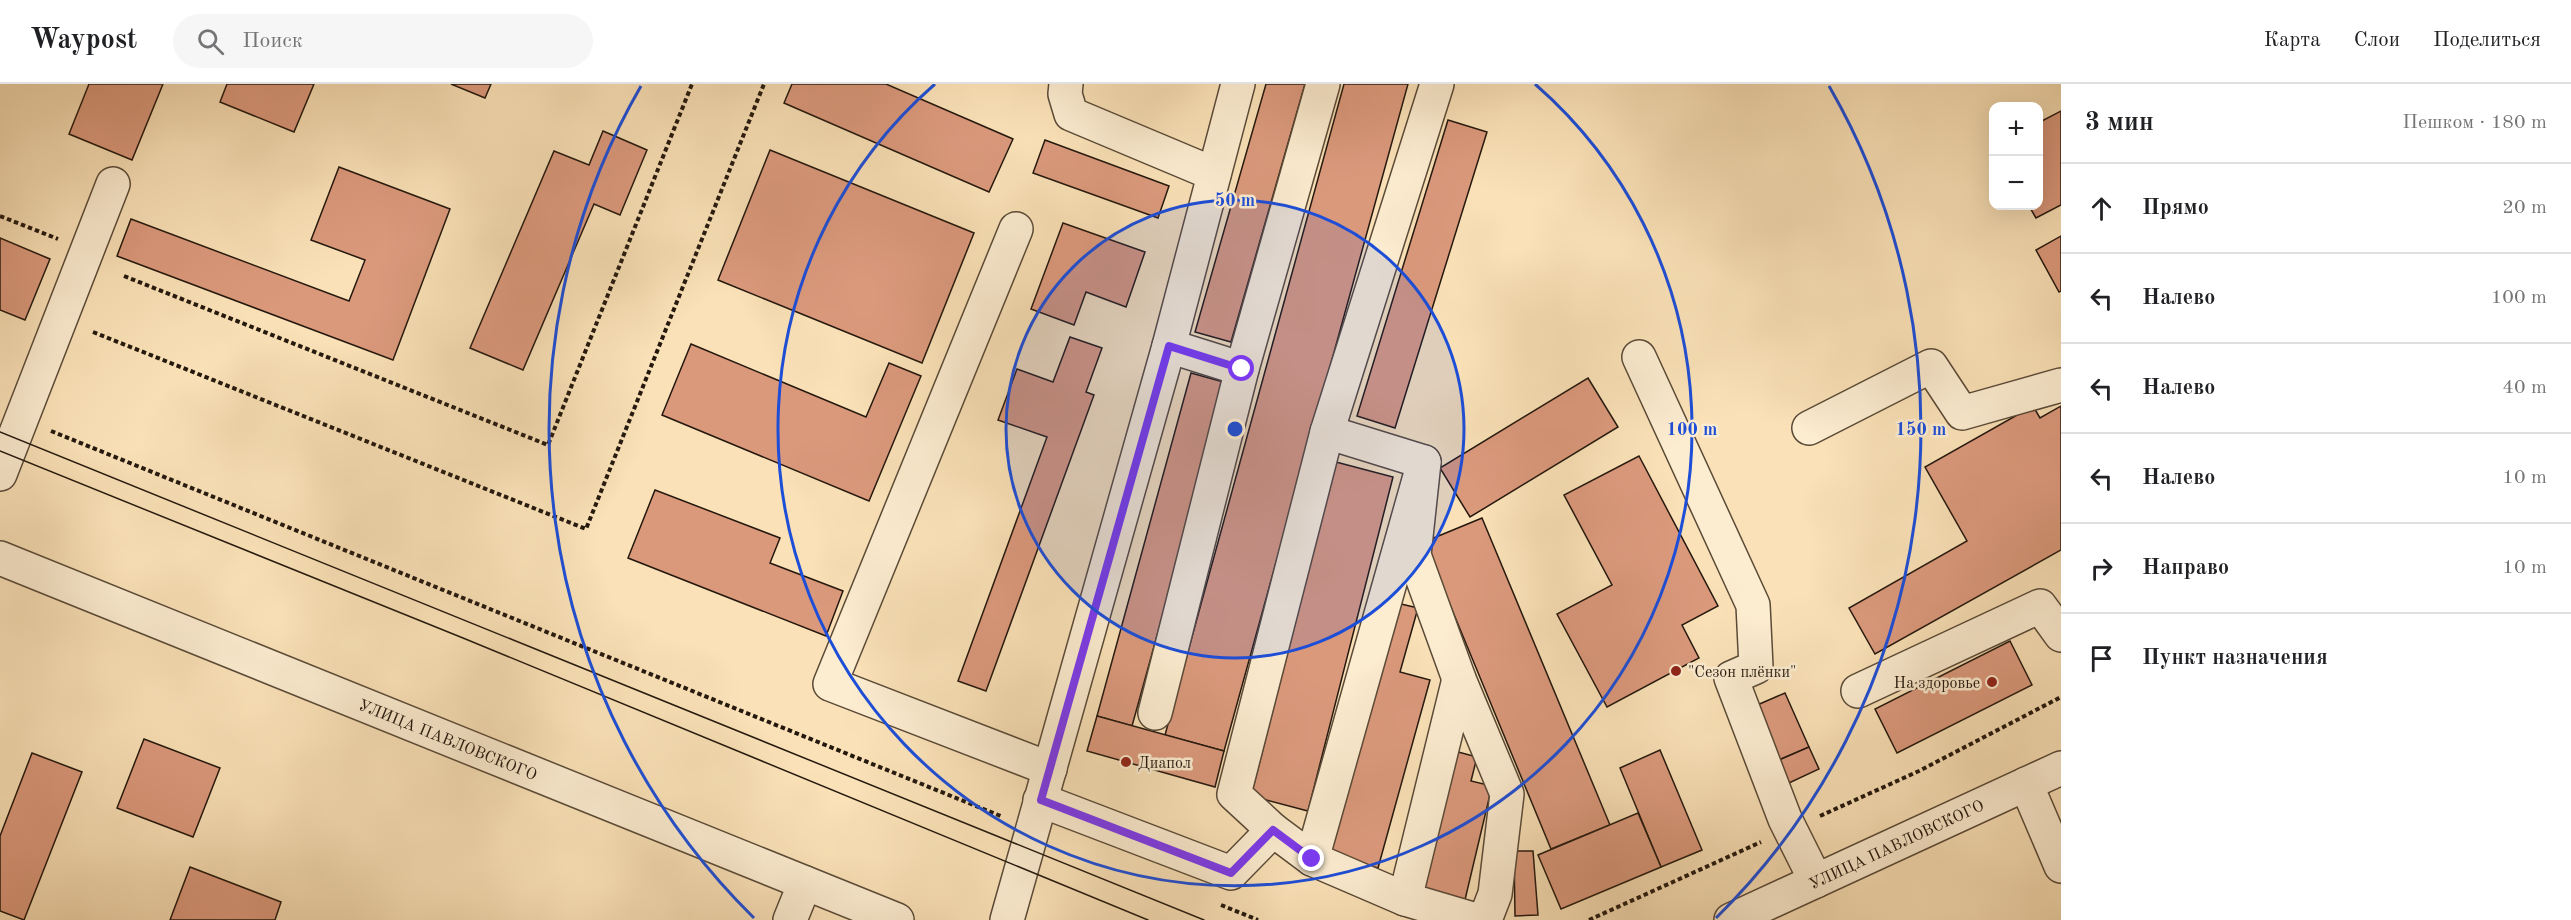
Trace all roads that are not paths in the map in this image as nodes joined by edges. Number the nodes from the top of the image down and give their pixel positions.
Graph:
1 (1066, 84) edge
2 (1238, 84) edge
3 (1323, 84) edge
4 (1437, 84) edge
5 (1214, 174) junction
6 (113, 184) dead end
7 (1016, 229) dead end
8 (1169, 346) junction
9 (1639, 357) dead end
10 (1242, 369) junction
11 (2061, 385) edge
12 (1809, 428) dead end
13 (1327, 432) junction
14 (1424, 462) junction
15 (0, 474) edge
16 (0, 558) edge
17 (2061, 635) edge
18 (1459, 679) junction
19 (1858, 692) dead end
20 (1155, 713) dead end
21 (2061, 768) edge
22 (1050, 769) junction
23 (2026, 784) junction
24 (1036, 814) junction
25 (1273, 830) junction
26 (1312, 859) junction
27 (2061, 866) edge
28 (1816, 881) junction
29 (805, 883) junction
30 (1405, 899) junction
31 (790, 920) edge
32 (897, 920) edge
33 (1008, 920) edge
34 (1476, 920) edge
35 (1485, 920) edge
36 (1731, 920) edge

1 - 5 street
2 - 5 street
3 - 10 street
4 - 13 street
5 - 8 street
6 - 15 street
7 - 22 street
8 - 10 street
8 - 22 street
9 - 28 street
10 - 20 street
11 - 12 street
13 - 14 street
13 - 25 street
14 - 18 street
14 - 26 street
16 - 29 street, УЛИЦА ПАВЛОВСКОГО
17 - 19 street
18 - 30 street
18 - 35 street
21 - 23 street, УЛИЦА ПАВЛОВСКОГО
22 - 24 street
23 - 27 street
23 - 28 street, УЛИЦА ПАВЛОВСКОГО
24 - 25 street
24 - 33 street
25 - 26 street
26 - 30 street
28 - 36 street, УЛИЦА ПАВЛОВСКОГО
29 - 31 street
29 - 32 street, УЛИЦА ПАВЛОВСКОГО
30 - 34 street

